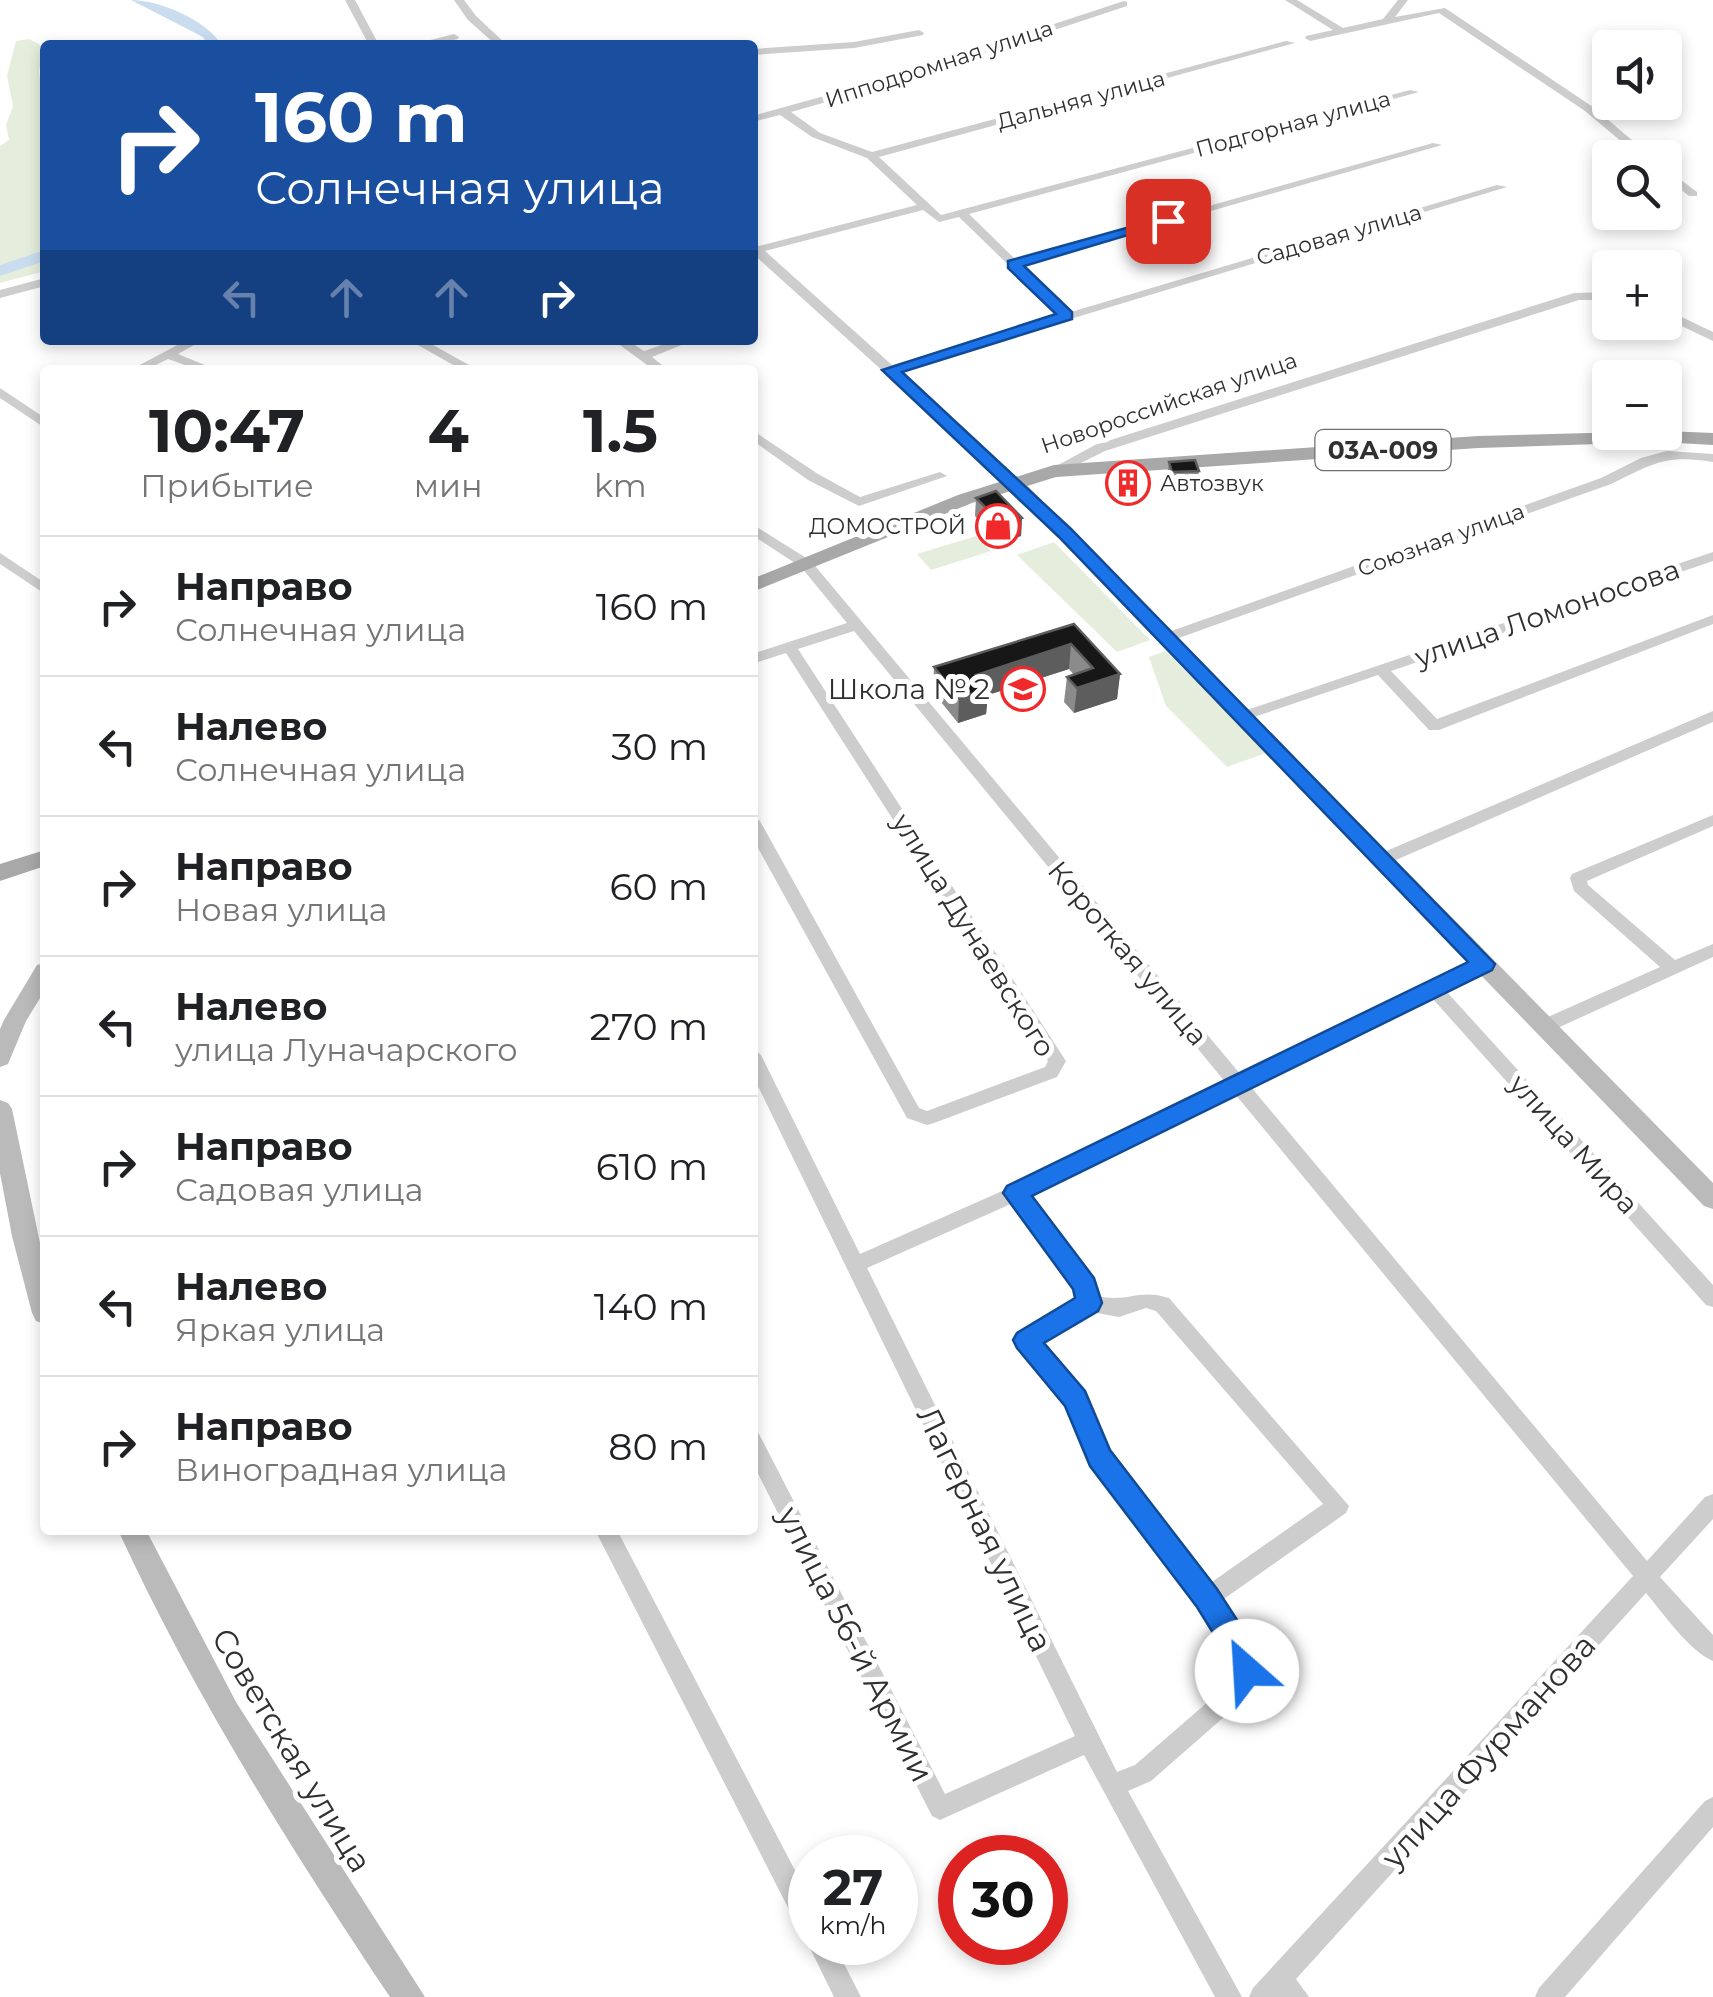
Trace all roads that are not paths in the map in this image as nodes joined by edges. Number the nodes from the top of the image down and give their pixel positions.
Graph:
1 (350, 0) edge
2 (459, 0) edge
3 (1290, 0) edge
4 (1403, 0) edge
5 (1124, 4) dead end
6 (1386, 22) junction
7 (1341, 32) junction
8 (919, 33) dead end
9 (454, 37) dead end
10 (1310, 38) dead end
11 (371, 40) edge
12 (440, 40) edge
13 (496, 40) edge
14 (1290, 43) dead end
15 (758, 52) edge
16 (1414, 92) dead end
17 (783, 112) junction
18 (758, 118) edge
19 (1627, 140) edge
20 (1437, 145) dead end
21 (872, 156) junction
22 (1682, 185) edge
23 (1501, 187) dead end
24 (1692, 194) dead end
25 (925, 206) junction
26 (960, 213) junction
27 (758, 247) edge
28 (758, 251) edge
29 (1014, 264) junction
30 (40, 283) edge
31 (0, 294) edge
32 (1592, 296) edge
33 (1067, 315) junction
34 (1682, 321) edge
35 (1713, 338) edge
36 (187, 345) edge
37 (424, 345) edge
38 (626, 345) edge
39 (674, 345) edge
40 (167, 355) junction
41 (643, 356) junction
42 (146, 365) edge
43 (196, 365) edge
44 (462, 365) edge
45 (655, 365) edge
46 (890, 370) junction
47 (0, 392) edge
48 (40, 418) edge
49 (758, 438) edge
50 (1713, 439) edge
51 (1713, 458) edge
52 (1054, 471) junction
53 (940, 476) dead end
54 (1013, 482) junction
55 (758, 532) edge
56 (1713, 556) edge
57 (0, 557) edge
58 (806, 564) junction
59 (758, 584) edge
60 (40, 586) edge
61 (1713, 619) edge
62 (857, 625) junction
63 (1168, 637) junction
64 (789, 646) junction
65 (758, 657) edge
66 (1382, 670) junction
67 (1246, 716) junction
68 (1713, 716) edge
69 (1713, 820) edge
70 (758, 832) edge
71 (1383, 859) junction
72 (40, 860) edge
73 (0, 873) edge
74 (1713, 950) edge
75 (1484, 964) junction
76 (1674, 969) junction
77 (40, 979) edge
78 (1434, 988) junction
79 (1545, 1026) junction
80 (0, 1058) edge
81 (758, 1067) edge
82 (1236, 1084) junction
83 (0, 1109) edge
84 (1016, 1193) junction
85 (1713, 1199) edge
86 (855, 1266) junction
87 (40, 1295) edge
88 (1713, 1299) edge
89 (1089, 1303) junction
90 (758, 1452) edge
91 (1713, 1504) edge
92 (134, 1535) edge
93 (609, 1535) edge
94 (1648, 1575) junction
95 (1207, 1598) junction
96 (1713, 1650) edge
97 (1090, 1741) junction
98 (1112, 1786) junction
99 (1713, 1809) edge
100 (788, 1882) edge
101 (832, 1965) edge
102 (1279, 1991) edge
103 (409, 1997) edge
104 (848, 1997) edge
105 (1229, 1997) edge
106 (1548, 1997) edge

1 - 11 street
2 - 13 street
3 - 7 street
4 - 6 street
5 - 17 street, Ипподромная улица
6 - 7 street
6 - 19 street
7 - 10 street
8 - 15 street
9 - 12 street
14 - 21 street, Дальняя улица
16 - 26 street, Подгорная улица
17 - 18 street, Ипподромная улица
17 - 21 street
20 - 29 street
21 - 25 street
22 - 24 street
23 - 33 street, Садовая улица
25 - 26 street, Подгорная улица
25 - 27 street
26 - 29 street
28 - 46 street
29 - 33 street
30 - 31 street
32 - 52 street, Новороссийская улица
33 - 46 street, Садовая улица
34 - 35 street
36 - 40 street
37 - 44 street
38 - 41 street
39 - 41 street
40 - 42 street
40 - 43 street
41 - 45 street
46 - 54 street
47 - 48 street
49 - 53 street
50 - 52 main road, 03А-009
51 - 63 street, Союзная улица
52 - 54 main road, Новороссийская улица / 03А-009
54 - 58 main road, Новороссийская улица / 03А-009
54 - 63 main road
55 - 58 street, Короткая улица
56 - 66 street, улица Ломоносова
57 - 60 street
58 - 59 main road, Новороссийская улица / 03А-009
58 - 62 street, Короткая улица
61 - 66 street, улица Ломоносова
62 - 64 street
62 - 82 street, Короткая улица
63 - 67 main road
64 - 65 street
64 - 70 street, улица Дунаевского
66 - 67 street, улица Ломоносова
67 - 71 main road
68 - 71 street
69 - 76 street
71 - 75 main road
72 - 73 main road
74 - 76 street
75 - 78 street
75 - 79 main road
76 - 79 street
77 - 80 main road
78 - 82 street
78 - 88 street, улица Мира
79 - 85 main road
81 - 86 street, Лагерная улица
82 - 84 street
82 - 94 street, Короткая улица
83 - 87 main road
84 - 86 street
84 - 89 street
86 - 97 street, Лагерная улица
89 - 95 street
89 - 95 street
90 - 97 street, улица 56-й Армии
91 - 94 street, улица Фурманова
92 - 103 main road, Советская улица
93 - 100 street
94 - 96 street, Короткая улица
94 - 102 street, улица Фурманова
95 - 98 street
97 - 98 street, Лагерная улица
98 - 105 street, Лагерная улица
99 - 106 street
101 - 104 street

